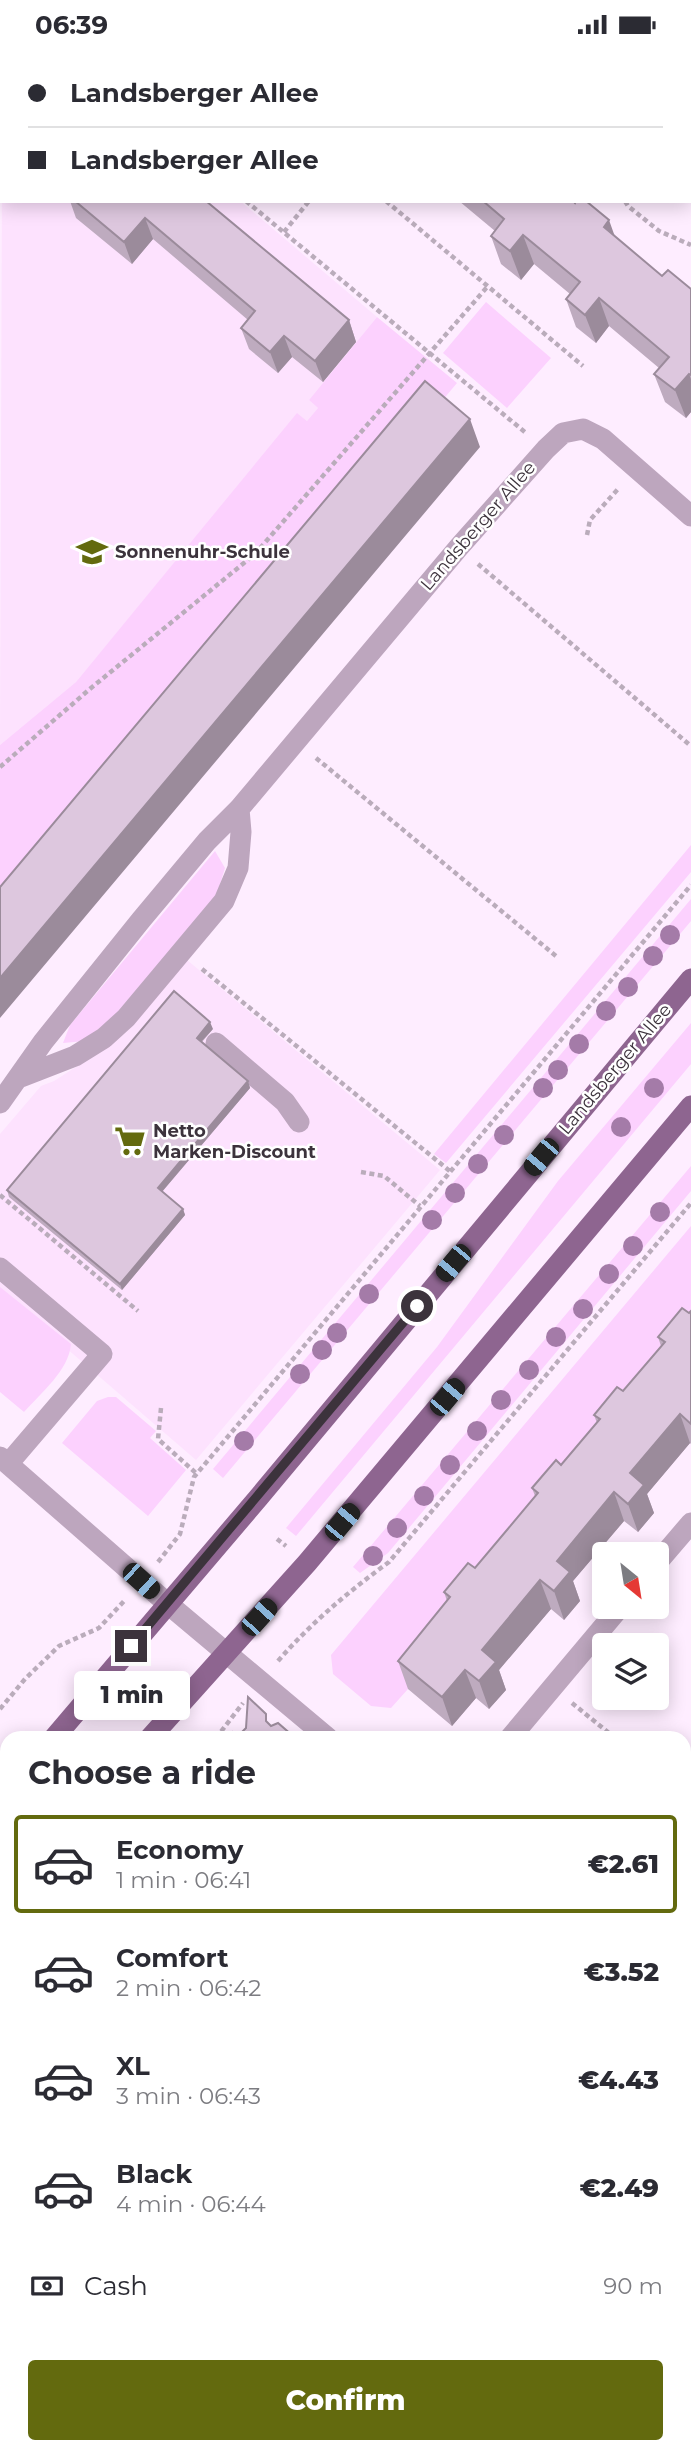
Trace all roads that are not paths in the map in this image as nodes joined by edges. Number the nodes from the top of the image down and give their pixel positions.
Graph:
1 (691, 516) edge
2 (239, 809) junction
3 (691, 979) edge
4 (216, 1043) dead end
5 (21, 1077) junction
6 (0, 1103) edge
7 (691, 1106) edge
8 (299, 1122) dead end
9 (0, 1268) edge
10 (4, 1460) edge
11 (691, 1523) edge
12 (669, 1549) edge
13 (168, 1604) junction
14 (610, 1619) edge
15 (226, 1653) junction
16 (60, 1731) edge
17 (155, 1731) edge
18 (320, 1731) edge
19 (516, 1731) edge

1 - 2 street, Landsberger Allee
2 - 5 street, Landsberger Allee
2 - 5 street, Landsberger Allee
3 - 13 main road, Landsberger Allee
4 - 8 street
5 - 6 street, Landsberger Allee
7 - 15 main road
9 - 10 street
10 - 13 street
11 - 12 street
13 - 15 street
13 - 16 main road, Landsberger Allee
14 - 19 street
15 - 17 main road
15 - 18 street

